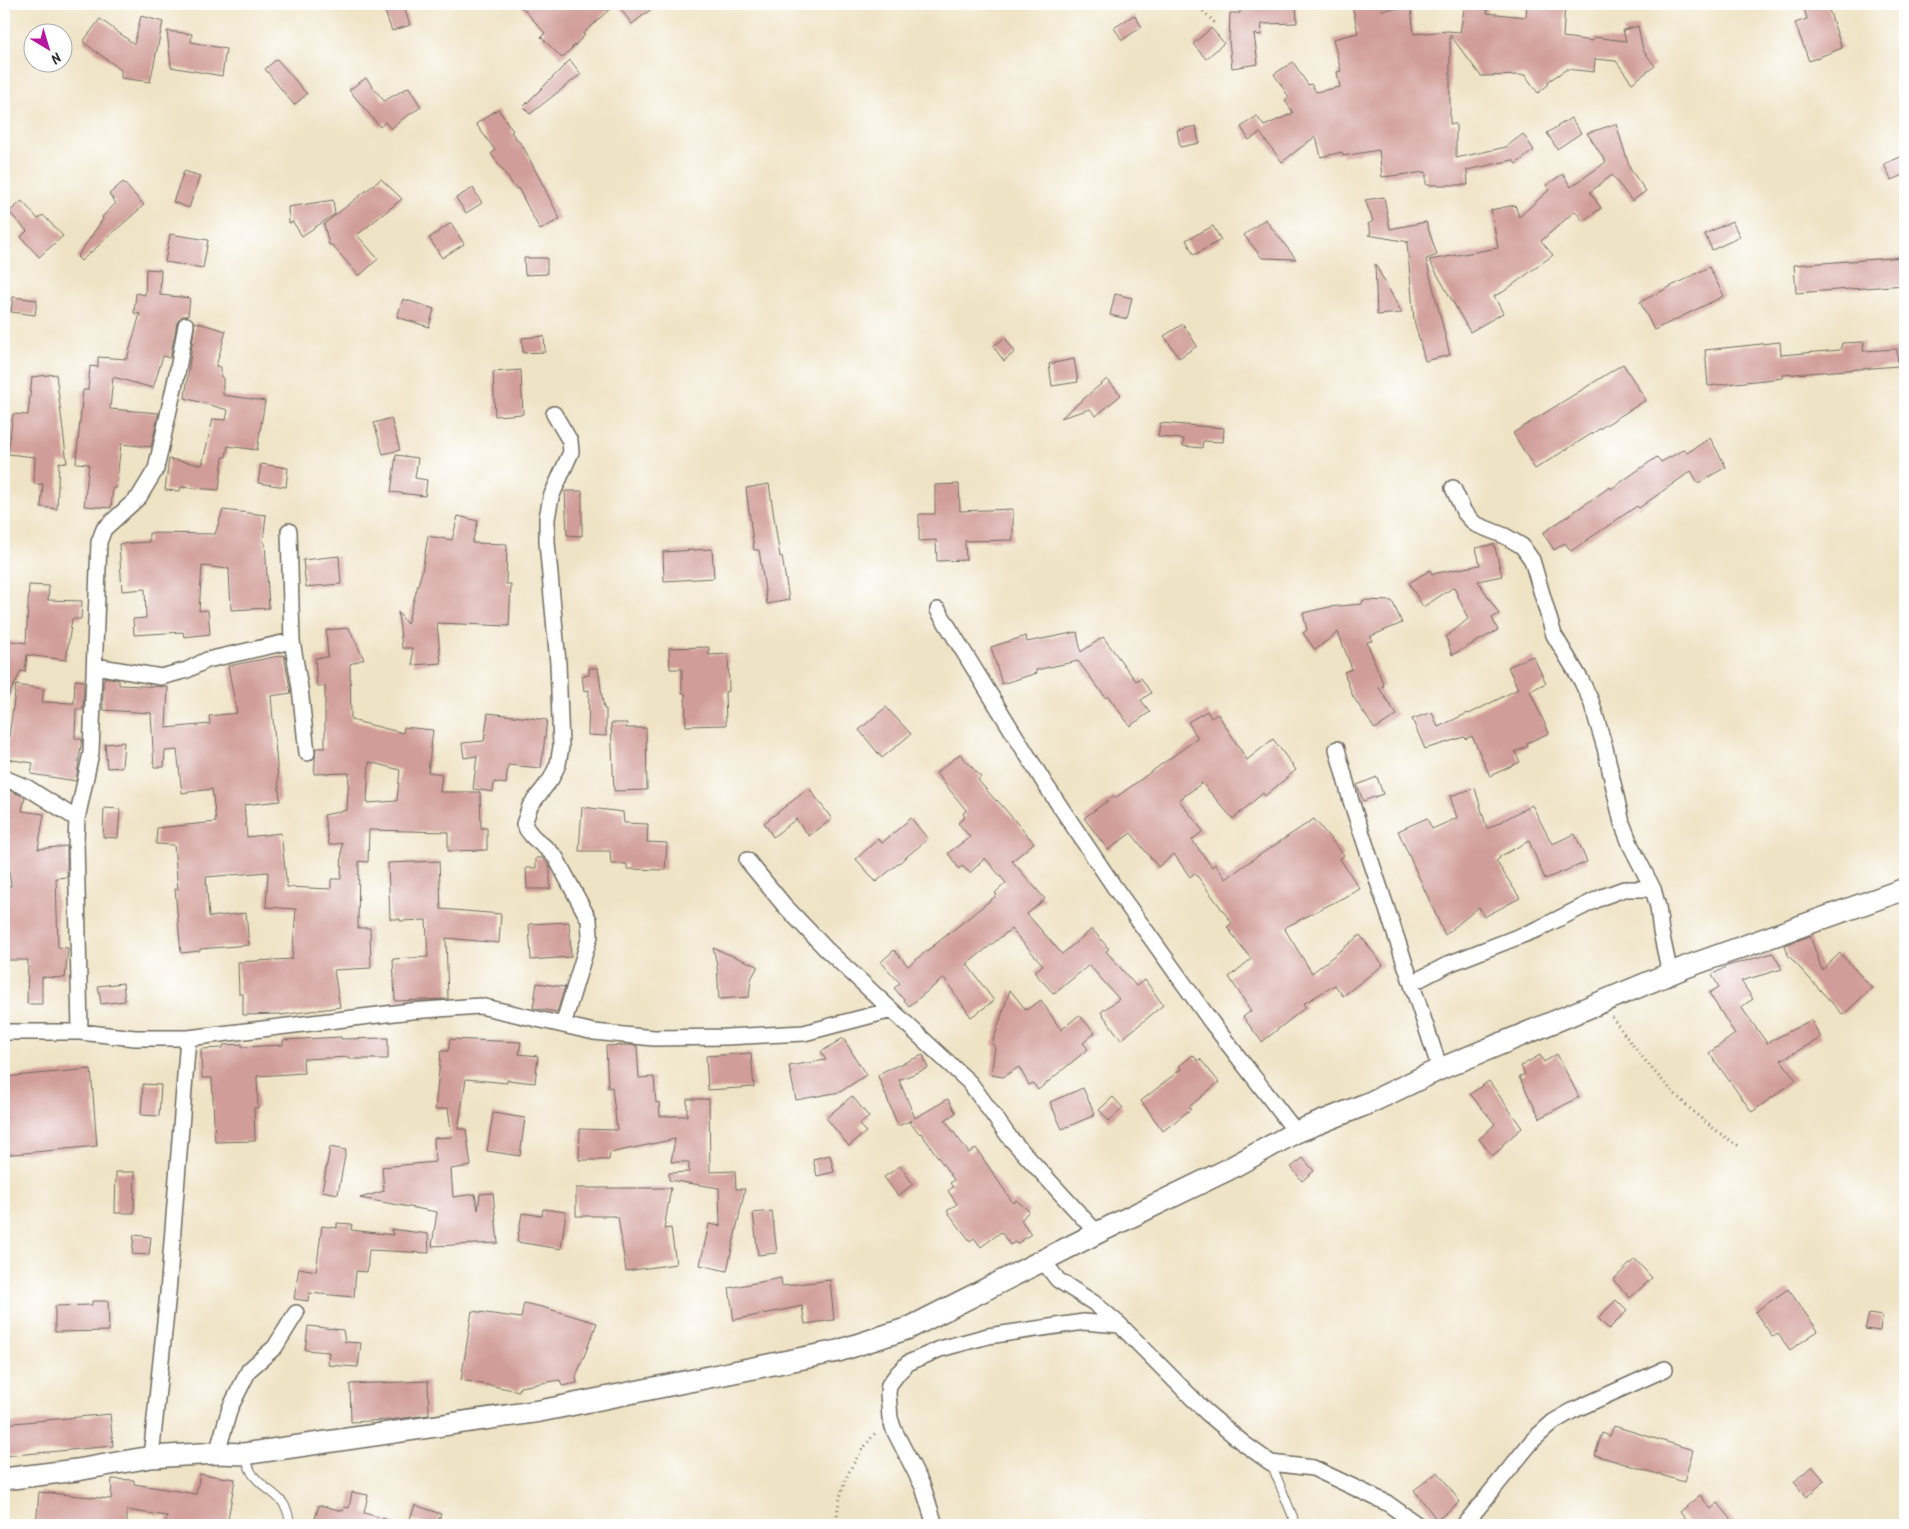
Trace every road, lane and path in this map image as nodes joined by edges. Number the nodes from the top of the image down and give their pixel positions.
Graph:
1 (1196, 4) edge
2 (1215, 23) dead end
3 (186, 325) dead end
4 (554, 414) dead end
5 (1453, 488) dead end
6 (289, 531) dead end
7 (938, 610) dead end
8 (292, 642) junction
9 (95, 666) junction
10 (1338, 748) dead end
11 (307, 753) dead end
12 (4, 778) edge
13 (77, 819) junction
14 (747, 860) dead end
15 (1905, 888) edge
16 (1652, 889) junction
17 (1670, 974) junction
18 (1412, 983) junction
19 (1601, 1002) junction
20 (892, 1010) junction
21 (563, 1025) junction
22 (4, 1032) edge
23 (80, 1032) junction
24 (188, 1038) junction
25 (1440, 1069) junction
26 (1296, 1132) junction
27 (1739, 1146) dead end
28 (1097, 1233) junction
29 (1043, 1261) junction
30 (296, 1313) dead end
31 (1120, 1325) junction
32 (1665, 1369) dead end
33 (890, 1418) junction
34 (217, 1453) junction
35 (244, 1454) junction
36 (151, 1457) junction
37 (1271, 1463) junction
38 (4, 1479) edge
39 (290, 1525) edge
40 (836, 1525) edge
41 (935, 1525) edge
42 (1294, 1525) edge
43 (1418, 1525) edge
44 (1464, 1525) edge

1 - 2 path
3 - 9 street
4 - 21 street
5 - 16 street
6 - 8 street
7 - 26 street
8 - 9 street
8 - 11 street
9 - 13 street
10 - 18 street
12 - 13 street
13 - 23 street
14 - 20 street
15 - 17 street
16 - 17 street
16 - 18 street
17 - 19 street
18 - 25 street
19 - 25 street
19 - 27 path
20 - 21 street
20 - 28 street
21 - 24 street
22 - 23 street
23 - 24 street
24 - 36 street
25 - 26 street
26 - 28 street
28 - 29 street
29 - 31 street
29 - 35 street
30 - 34 street
31 - 33 street
31 - 37 street
32 - 44 street
33 - 40 path
33 - 41 street
34 - 35 street
34 - 36 street
35 - 39 lane
36 - 38 street
37 - 42 lane
37 - 43 street

